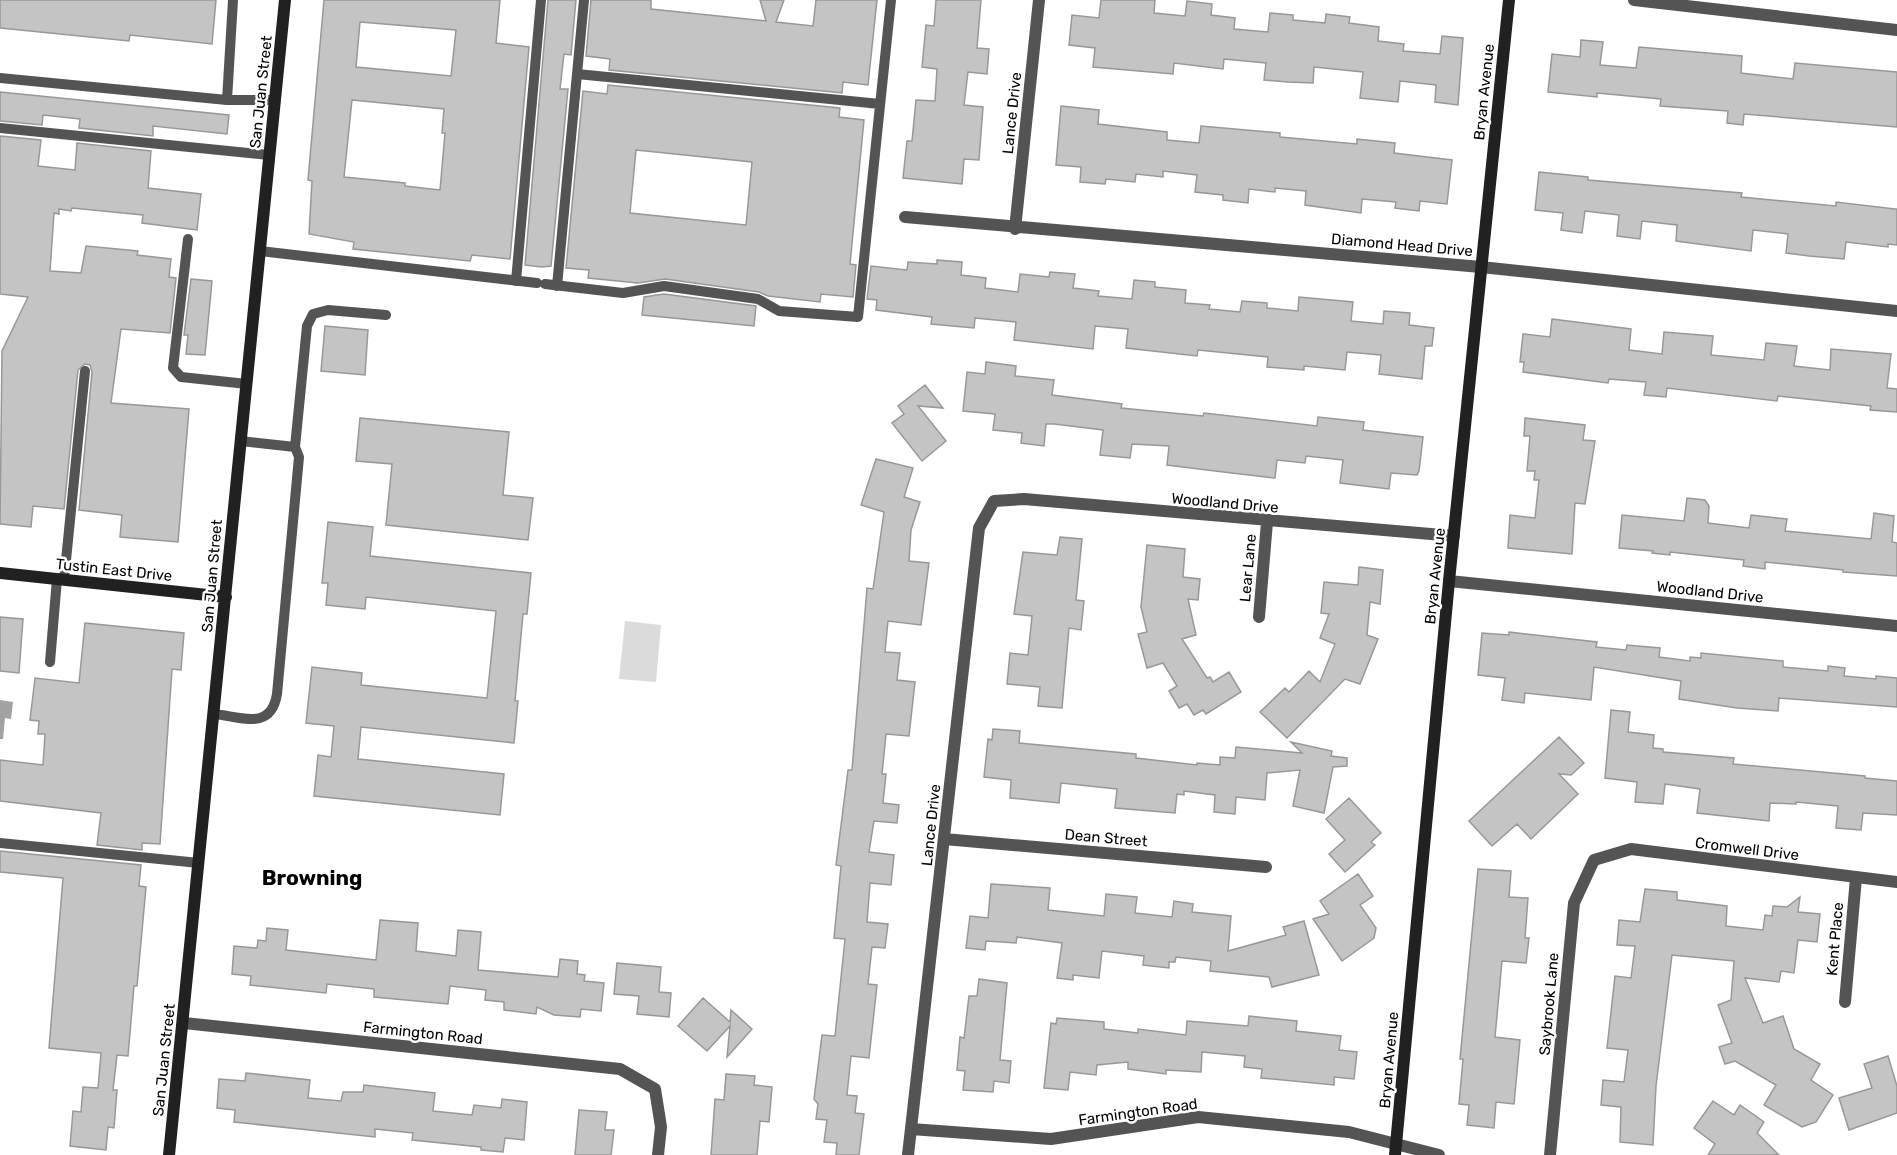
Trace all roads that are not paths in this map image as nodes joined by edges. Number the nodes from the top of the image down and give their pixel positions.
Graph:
1 (233, 0) edge
2 (285, 0) edge
3 (541, 0) edge
4 (584, 0) edge
5 (891, 0) edge
6 (1039, 0) edge
7 (1509, 0) edge
8 (1634, 0) edge
9 (1897, 30) edge
10 (577, 74) junction
11 (0, 78) edge
12 (227, 100) junction
13 (275, 100) junction
14 (880, 104) junction
15 (0, 128) edge
16 (269, 155) junction
17 (905, 217) dead end
18 (1015, 229) junction
19 (188, 239) dead end
20 (260, 251) junction
21 (1481, 267) junction
22 (516, 281) junction
23 (557, 286) junction
24 (1897, 311) edge
25 (386, 315) dead end
26 (86, 371) dead end
27 (247, 384) junction
28 (241, 441) junction
29 (294, 447) junction
30 (994, 501) joint
31 (1267, 522) junction
32 (1454, 536) junction
33 (0, 573) edge
34 (61, 580) junction
35 (1449, 581) junction
36 (226, 597) junction
37 (1259, 617) dead end
38 (1897, 626) edge
39 (50, 662) dead end
40 (214, 714) junction
41 (944, 839) junction
42 (0, 843) edge
43 (1594, 860) joint
44 (199, 863) junction
45 (1266, 867) dead end
46 (1856, 878) junction
47 (1897, 882) edge
48 (1845, 1002) dead end
49 (184, 1023) junction
50 (911, 1129) junction
51 (1396, 1149) edge
52 (169, 1155) edge
53 (658, 1155) edge
54 (908, 1155) edge
55 (1439, 1155) edge
56 (1550, 1155) edge

1 - 12 lane
2 - 13 main road, San Juan Street
3 - 22 lane
4 - 10 lane
5 - 14 lane
6 - 18 street, Lance Drive
7 - 21 main road, Bryan Avenue
8 - 9 street
10 - 14 lane
10 - 23 lane
11 - 12 lane
12 - 13 lane
13 - 16 main road, San Juan Street
14 - 23 lane
15 - 16 lane
16 - 20 main road, San Juan Street
17 - 18 street, Diamond Head Drive
18 - 21 street, Diamond Head Drive
19 - 27 lane
20 - 22 lane
20 - 27 main road, San Juan Street
21 - 24 street, Diamond Head Drive
21 - 32 main road, Bryan Avenue
22 - 23 lane
25 - 29 lane
26 - 34 lane
27 - 28 main road, San Juan Street
28 - 29 lane
28 - 36 main road, San Juan Street
29 - 40 lane
30 - 31 street, Woodland Drive
30 - 41 street, Lance Drive
31 - 32 street, Woodland Drive
31 - 37 street, Lear Lane
32 - 35 main road, Bryan Avenue
33 - 34 main road, Tustin East Drive
34 - 36 main road, Tustin East Drive
34 - 39 lane
35 - 38 street, Woodland Drive
35 - 51 main road, Bryan Avenue
36 - 40 main road, San Juan Street
40 - 44 main road, San Juan Street
41 - 45 street, Dean Street
41 - 50 street, Lance Drive
42 - 44 lane
43 - 46 street, Cromwell Drive
43 - 56 street, Saybrook Lane
44 - 49 main road, San Juan Street
46 - 47 street, Cromwell Drive
46 - 48 street, Kent Place
49 - 52 main road, San Juan Street
49 - 53 street, Farmington Road
50 - 51 street, Farmington Road
50 - 54 street, Lance Drive
51 - 55 street, Farmington Road

